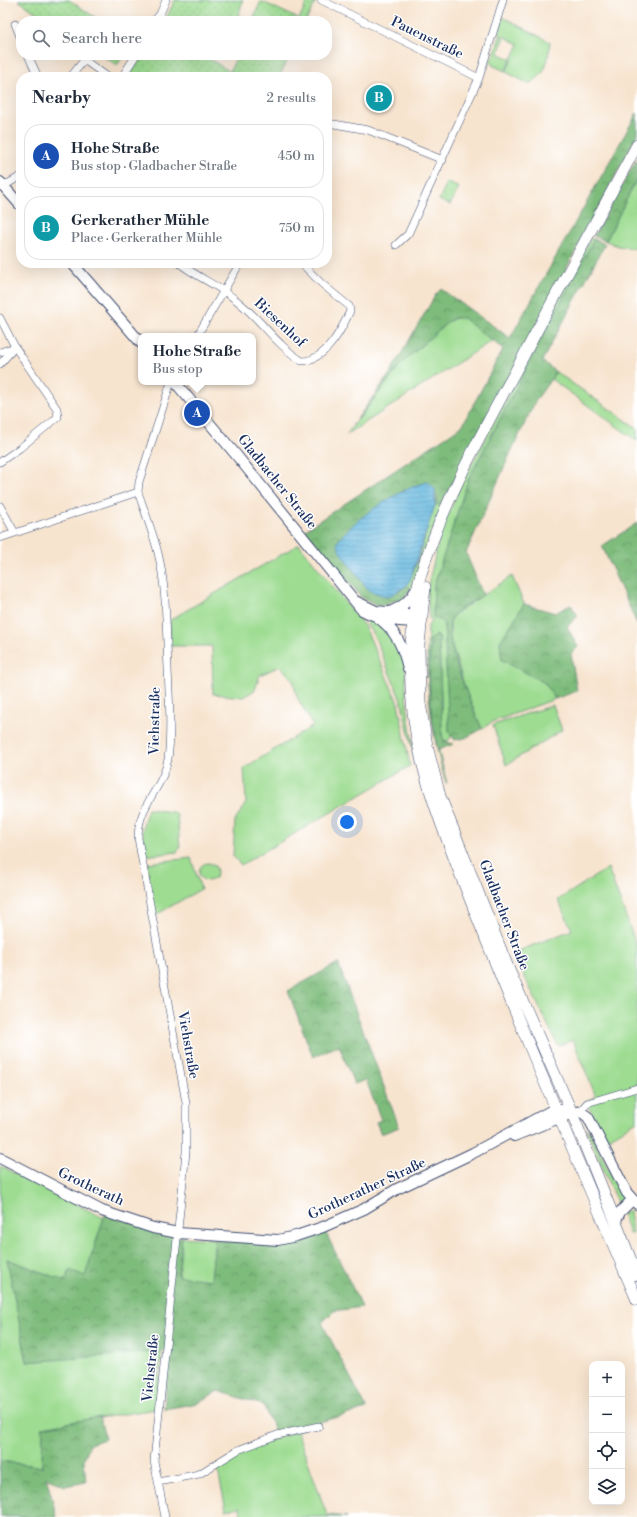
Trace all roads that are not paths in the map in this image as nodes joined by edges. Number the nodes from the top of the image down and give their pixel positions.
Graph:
1 (166, 0) edge
2 (321, 0) edge
3 (503, 0) edge
4 (158, 16) edge
5 (30, 60) edge
6 (84, 60) edge
7 (84, 60) edge
8 (133, 60) edge
9 (36, 72) edge
10 (75, 72) edge
11 (101, 72) edge
12 (125, 72) edge
13 (479, 78) junction
14 (334, 124) dead end
15 (637, 145) edge
16 (443, 160) junction
17 (16, 179) edge
18 (1, 184) edge
19 (16, 200) edge
20 (396, 245) dead end
21 (76, 268) edge
22 (187, 268) edge
23 (237, 268) edge
24 (306, 268) edge
25 (223, 292) junction
26 (0, 318) edge
27 (199, 333) edge
28 (138, 340) edge
29 (15, 347) junction
30 (0, 352) edge
31 (0, 364) edge
32 (170, 385) edge
33 (178, 385) edge
34 (0, 462) edge
35 (138, 492) junction
36 (0, 506) edge
37 (15, 533) junction
38 (436, 534) junction
39 (0, 538) edge
40 (418, 586) junction
41 (355, 602) junction
42 (392, 611) junction
43 (374, 615) junction
44 (416, 618) junction
45 (409, 673) junction
46 (637, 1088) edge
47 (576, 1112) junction
48 (557, 1113) junction
49 (0, 1158) edge
50 (634, 1202) edge
51 (615, 1222) junction
52 (176, 1232) junction
53 (637, 1275) edge
54 (637, 1300) edge
55 (319, 1426) dead end
56 (158, 1482) junction
57 (165, 1517) edge

1 - 4 street
2 - 13 street, Pauenstraße
3 - 13 street
5 - 9 street
6 - 11 street
7 - 10 street
8 - 12 street
13 - 16 street
14 - 16 street
15 - 38 main road
16 - 20 street
17 - 18 street
18 - 19 street
21 - 28 street
22 - 25 street
23 - 25 street
24 - 25 street, Biesenhof
25 - 27 street
26 - 29 street
29 - 30 street
29 - 31 street
29 - 34 street
32 - 35 street
33 - 41 street, Gladbacher Straße
35 - 37 street
35 - 52 street, Viehstraße
36 - 37 street
37 - 39 street
38 - 40 main road
38 - 44 main road
40 - 42 street
40 - 44 main road
41 - 42 street, Gladbacher Straße
41 - 43 street, Gladbacher Straße
42 - 44 street, Gladbacher Straße
43 - 44 street
43 - 45 street, Gladbacher Straße
44 - 45 main road, Gladbacher Straße
44 - 47 main road, Gladbacher Straße
45 - 48 main road, Gladbacher Straße
46 - 47 street
47 - 48 street, Grotherather Straße
47 - 50 street
47 - 51 main road, Gladbacher Straße
48 - 52 street, Grotherather Straße
48 - 54 main road, Gladbacher Straße
49 - 52 street, Grotherath
50 - 51 street
51 - 53 main road, Gladbacher Straße
52 - 56 street, Viehstraße
55 - 56 street
56 - 57 street, Viehstraße

